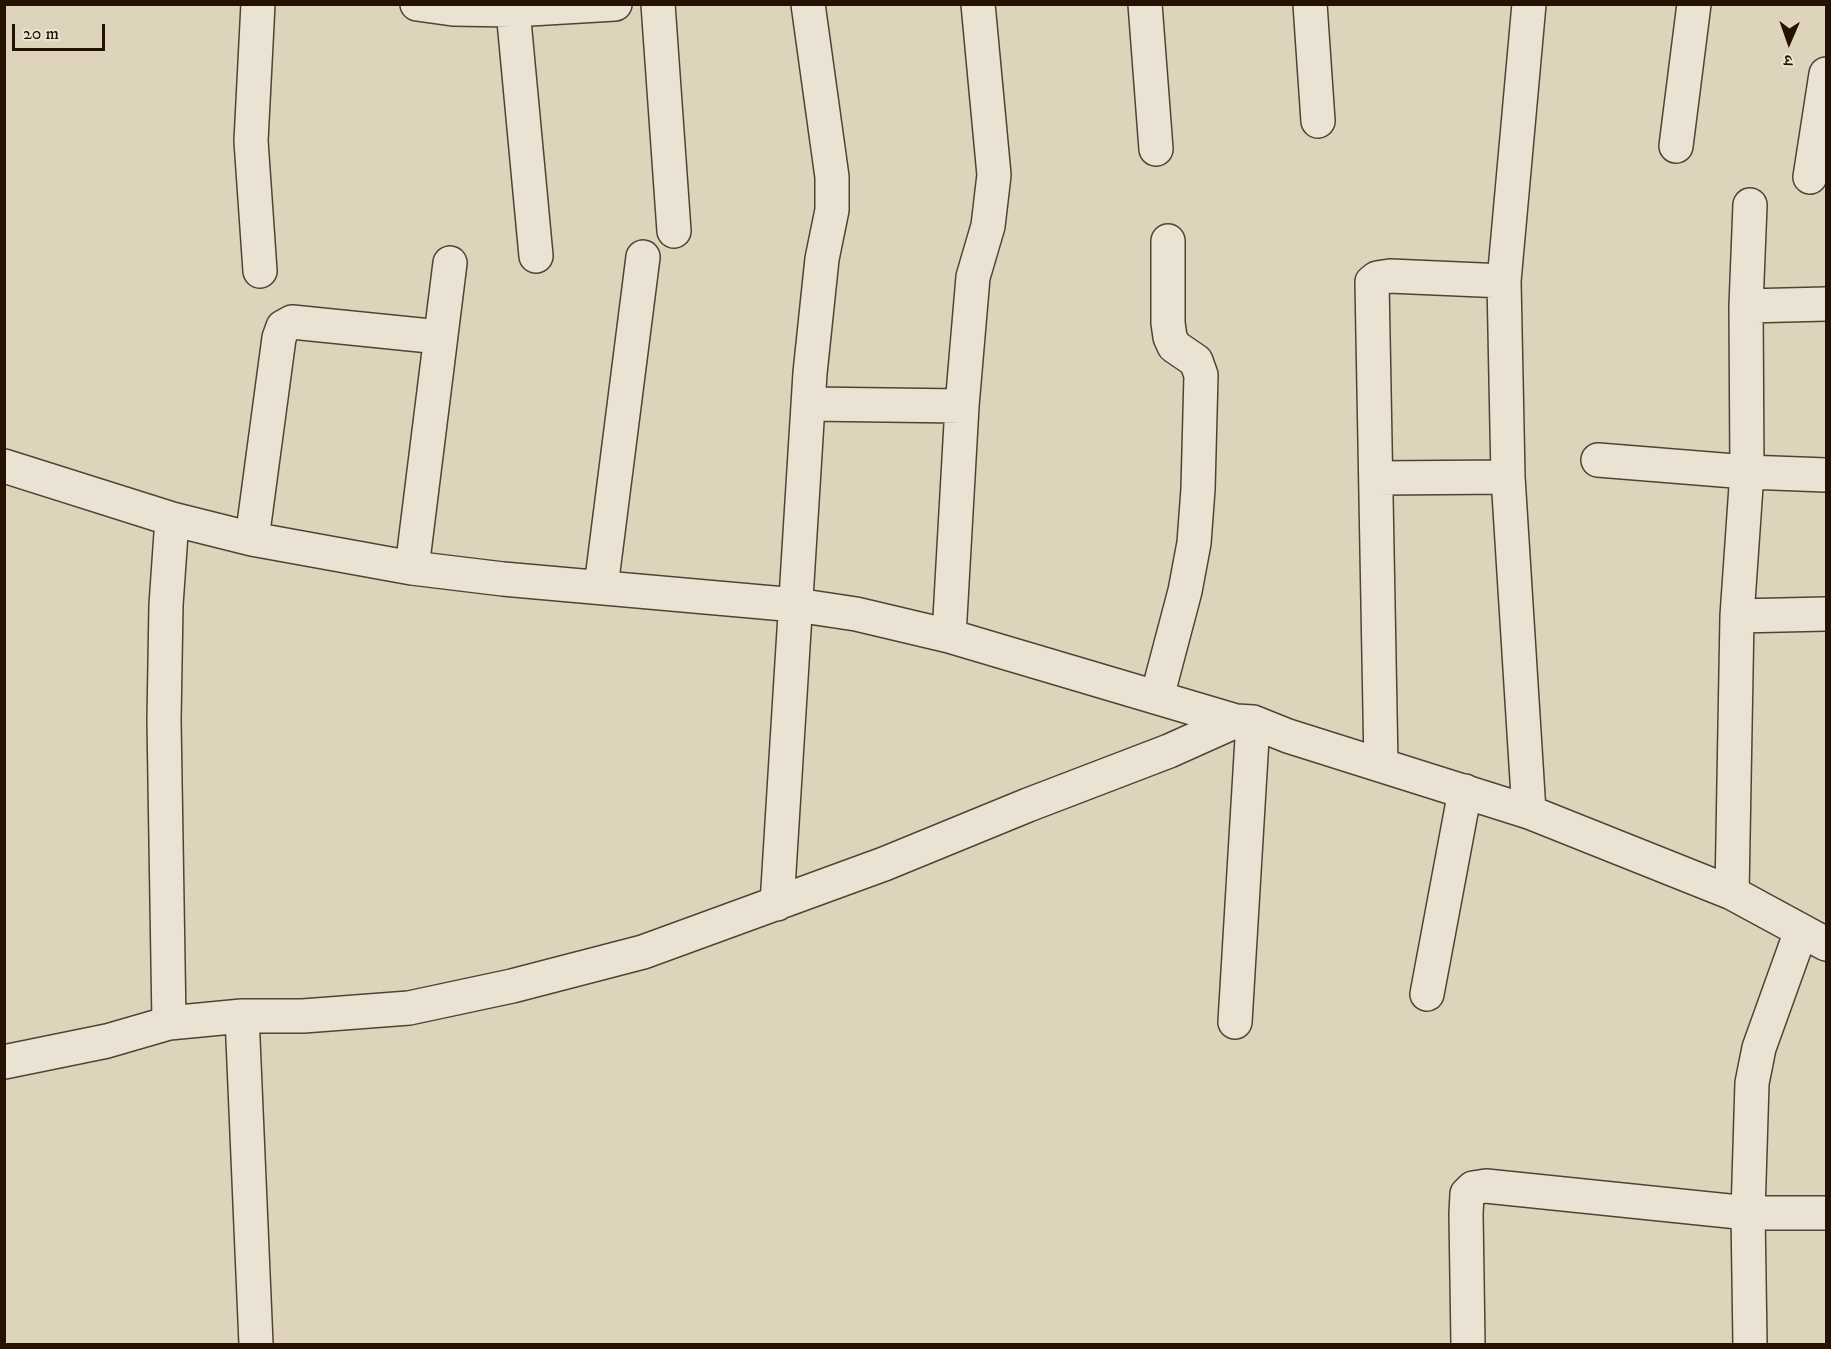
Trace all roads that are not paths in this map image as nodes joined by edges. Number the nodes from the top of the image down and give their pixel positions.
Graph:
1 (258, 4) edge
2 (417, 4) edge
3 (615, 4) edge
4 (658, 4) edge
5 (808, 4) edge
6 (978, 4) edge
7 (1145, 4) edge
8 (1310, 4) edge
9 (1529, 4) edge
10 (1694, 4) edge
11 (453, 7) edge
12 (513, 10) junction
13 (1827, 74) edge
14 (1318, 121) dead end
15 (1676, 146) dead end
16 (1156, 149) dead end
17 (1810, 177) dead end
18 (1750, 205) dead end
19 (674, 231) dead end
20 (1168, 241) dead end
21 (536, 256) dead end
22 (643, 257) dead end
23 (450, 263) dead end
24 (260, 271) dead end
25 (1504, 281) junction
26 (1827, 304) edge
27 (1746, 306) junction
28 (440, 337) junction
29 (809, 404) junction
30 (962, 406) junction
31 (1599, 460) dead end
32 (4, 466) edge
33 (1747, 472) junction
34 (1827, 475) edge
35 (1508, 477) junction
36 (1377, 478) junction
37 (172, 519) junction
38 (252, 538) junction
39 (412, 568) junction
40 (601, 587) junction
41 (796, 605) junction
42 (1827, 615) edge
43 (1737, 616) junction
44 (949, 636) junction
45 (1157, 697) junction
46 (1245, 721) junction
47 (1381, 765) junction
48 (1465, 791) junction
49 (1529, 812) junction
50 (1732, 893) junction
51 (777, 904) junction
52 (1814, 937) edge
53 (1427, 994) dead end
54 (242, 1016) junction
55 (1235, 1022) dead end
56 (169, 1023) junction
57 (4, 1062) edge
58 (1827, 1213) edge
59 (1748, 1214) junction
60 (256, 1344) edge
61 (1468, 1344) edge
62 (1750, 1344) edge

1 - 24 street
2 - 11 street
3 - 12 street
4 - 19 street
5 - 29 street
6 - 30 street
7 - 16 street
8 - 14 street
9 - 25 street
10 - 15 street
11 - 12 street
12 - 21 street
13 - 17 street
18 - 27 street
20 - 45 street
22 - 40 street
23 - 28 street
25 - 35 street
25 - 36 street
26 - 27 street
27 - 33 street
28 - 38 street
28 - 39 street
29 - 30 street
29 - 41 street
30 - 44 street
31 - 33 street
32 - 37 street
33 - 34 street
33 - 43 street
35 - 36 street
35 - 49 street
36 - 47 street
37 - 38 street
37 - 56 street
38 - 39 street
39 - 40 street
40 - 41 street
41 - 44 street
41 - 51 street
42 - 43 street
43 - 50 street
44 - 45 street
45 - 46 street
46 - 47 street
46 - 51 street
46 - 55 street
47 - 48 street
48 - 49 street
48 - 53 street
49 - 50 street
50 - 52 street
51 - 54 street
52 - 59 street
54 - 56 street
54 - 60 street
56 - 57 street
58 - 59 street
59 - 61 street
59 - 62 street

